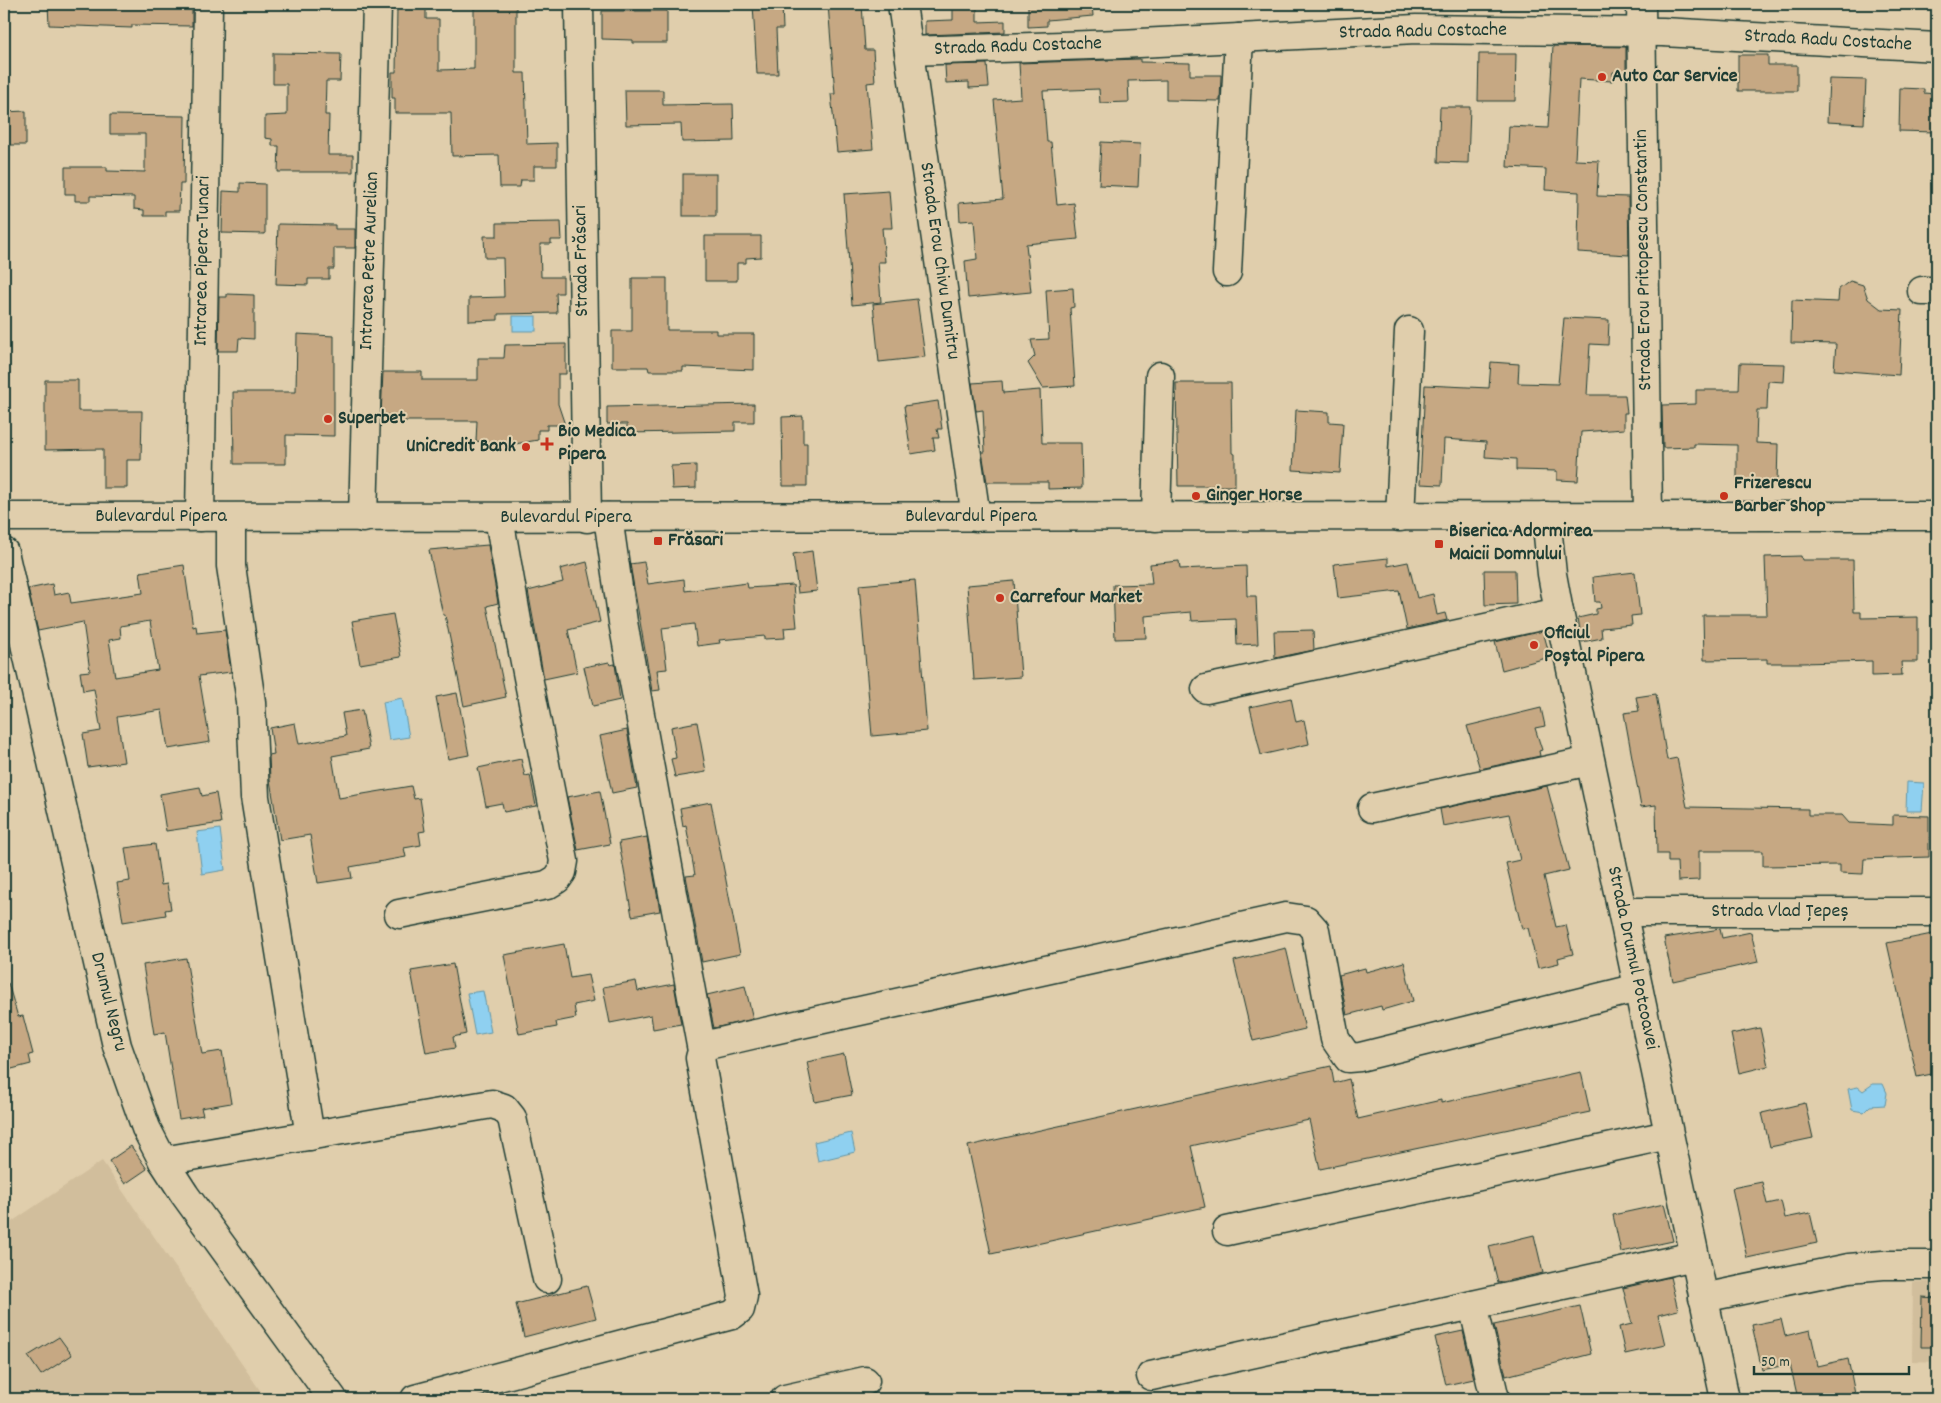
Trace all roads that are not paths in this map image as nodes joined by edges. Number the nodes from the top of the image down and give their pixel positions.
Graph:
1 (208, 4) edge
2 (377, 4) edge
3 (579, 4) edge
4 (902, 4) edge
5 (1641, 4) edge
6 (1642, 32) junction
7 (1239, 38) junction
8 (1937, 47) edge
9 (909, 51) junction
10 (1227, 272) dead end
11 (1409, 331) dead end
12 (1160, 376) dead end
13 (1546, 516) junction
14 (1648, 516) junction
15 (1937, 516) edge
16 (4, 517) edge
17 (976, 517) junction
18 (1156, 517) junction
19 (1400, 517) junction
20 (200, 518) junction
21 (231, 518) junction
22 (363, 518) junction
23 (499, 518) junction
24 (598, 518) junction
25 (4, 552) edge
26 (1559, 612) junction
27 (1206, 689) dead end
28 (1590, 761) junction
29 (1372, 808) dead end
30 (1623, 912) junction
31 (1937, 912) edge
32 (399, 914) dead end
33 (1638, 988) junction
34 (702, 1050) junction
35 (1668, 1135) junction
36 (310, 1136) junction
37 (163, 1161) junction
38 (1227, 1231) dead end
39 (1694, 1256) junction
40 (1937, 1265) edge
41 (547, 1279) dead end
42 (1704, 1298) junction
43 (1473, 1304) junction
44 (1151, 1376) dead end
45 (865, 1381) dead end
46 (325, 1397) edge
47 (415, 1399) edge
48 (785, 1399) edge
49 (1495, 1399) edge
50 (1725, 1399) edge

1 - 20 street, Intrarea Pipera-Tunari
2 - 22 street, Intrarea Petre Aurelian
3 - 24 street, Strada Frăsari
4 - 9 street, Strada Erou Chivu Dumitru
5 - 6 street, Strada Erou Pritopescu Constantin
6 - 7 street, Strada Radu Costache
6 - 8 street, Strada Radu Costache
6 - 14 street, Strada Erou Pritopescu Constantin
7 - 9 street, Strada Radu Costache
7 - 10 street
9 - 17 street, Strada Erou Chivu Dumitru
11 - 19 street
12 - 18 street
13 - 14 street, Bulevardul Pipera
13 - 19 street, Bulevardul Pipera
13 - 26 street, Strada Drumul Potcoavei
14 - 15 street, Bulevardul Pipera
16 - 20 street, Bulevardul Pipera
17 - 18 street, Bulevardul Pipera
17 - 24 street, Bulevardul Pipera
18 - 19 street, Bulevardul Pipera
20 - 21 street, Bulevardul Pipera
21 - 22 street, Bulevardul Pipera
21 - 36 street
22 - 23 street, Bulevardul Pipera
23 - 24 street, Bulevardul Pipera
23 - 32 street
24 - 34 street, Strada Frăsari
25 - 37 street, Drumul Negru
26 - 27 street
26 - 28 street, Strada Drumul Potcoavei
28 - 29 street
28 - 30 street, Strada Drumul Potcoavei
30 - 31 street, Strada Vlad Țepeș
30 - 33 street, Strada Drumul Potcoavei
33 - 34 street
33 - 35 street, Strada Drumul Potcoavei
34 - 47 street, Strada Frăsari
35 - 38 street
35 - 39 street, Strada Drumul Potcoavei
36 - 37 street
36 - 41 street
37 - 46 street, Drumul Negru
39 - 42 street, Strada Drumul Potcoavei
39 - 43 street
40 - 42 street
42 - 50 street, Strada Drumul Potcoavei
43 - 44 street
43 - 49 street
45 - 48 street

